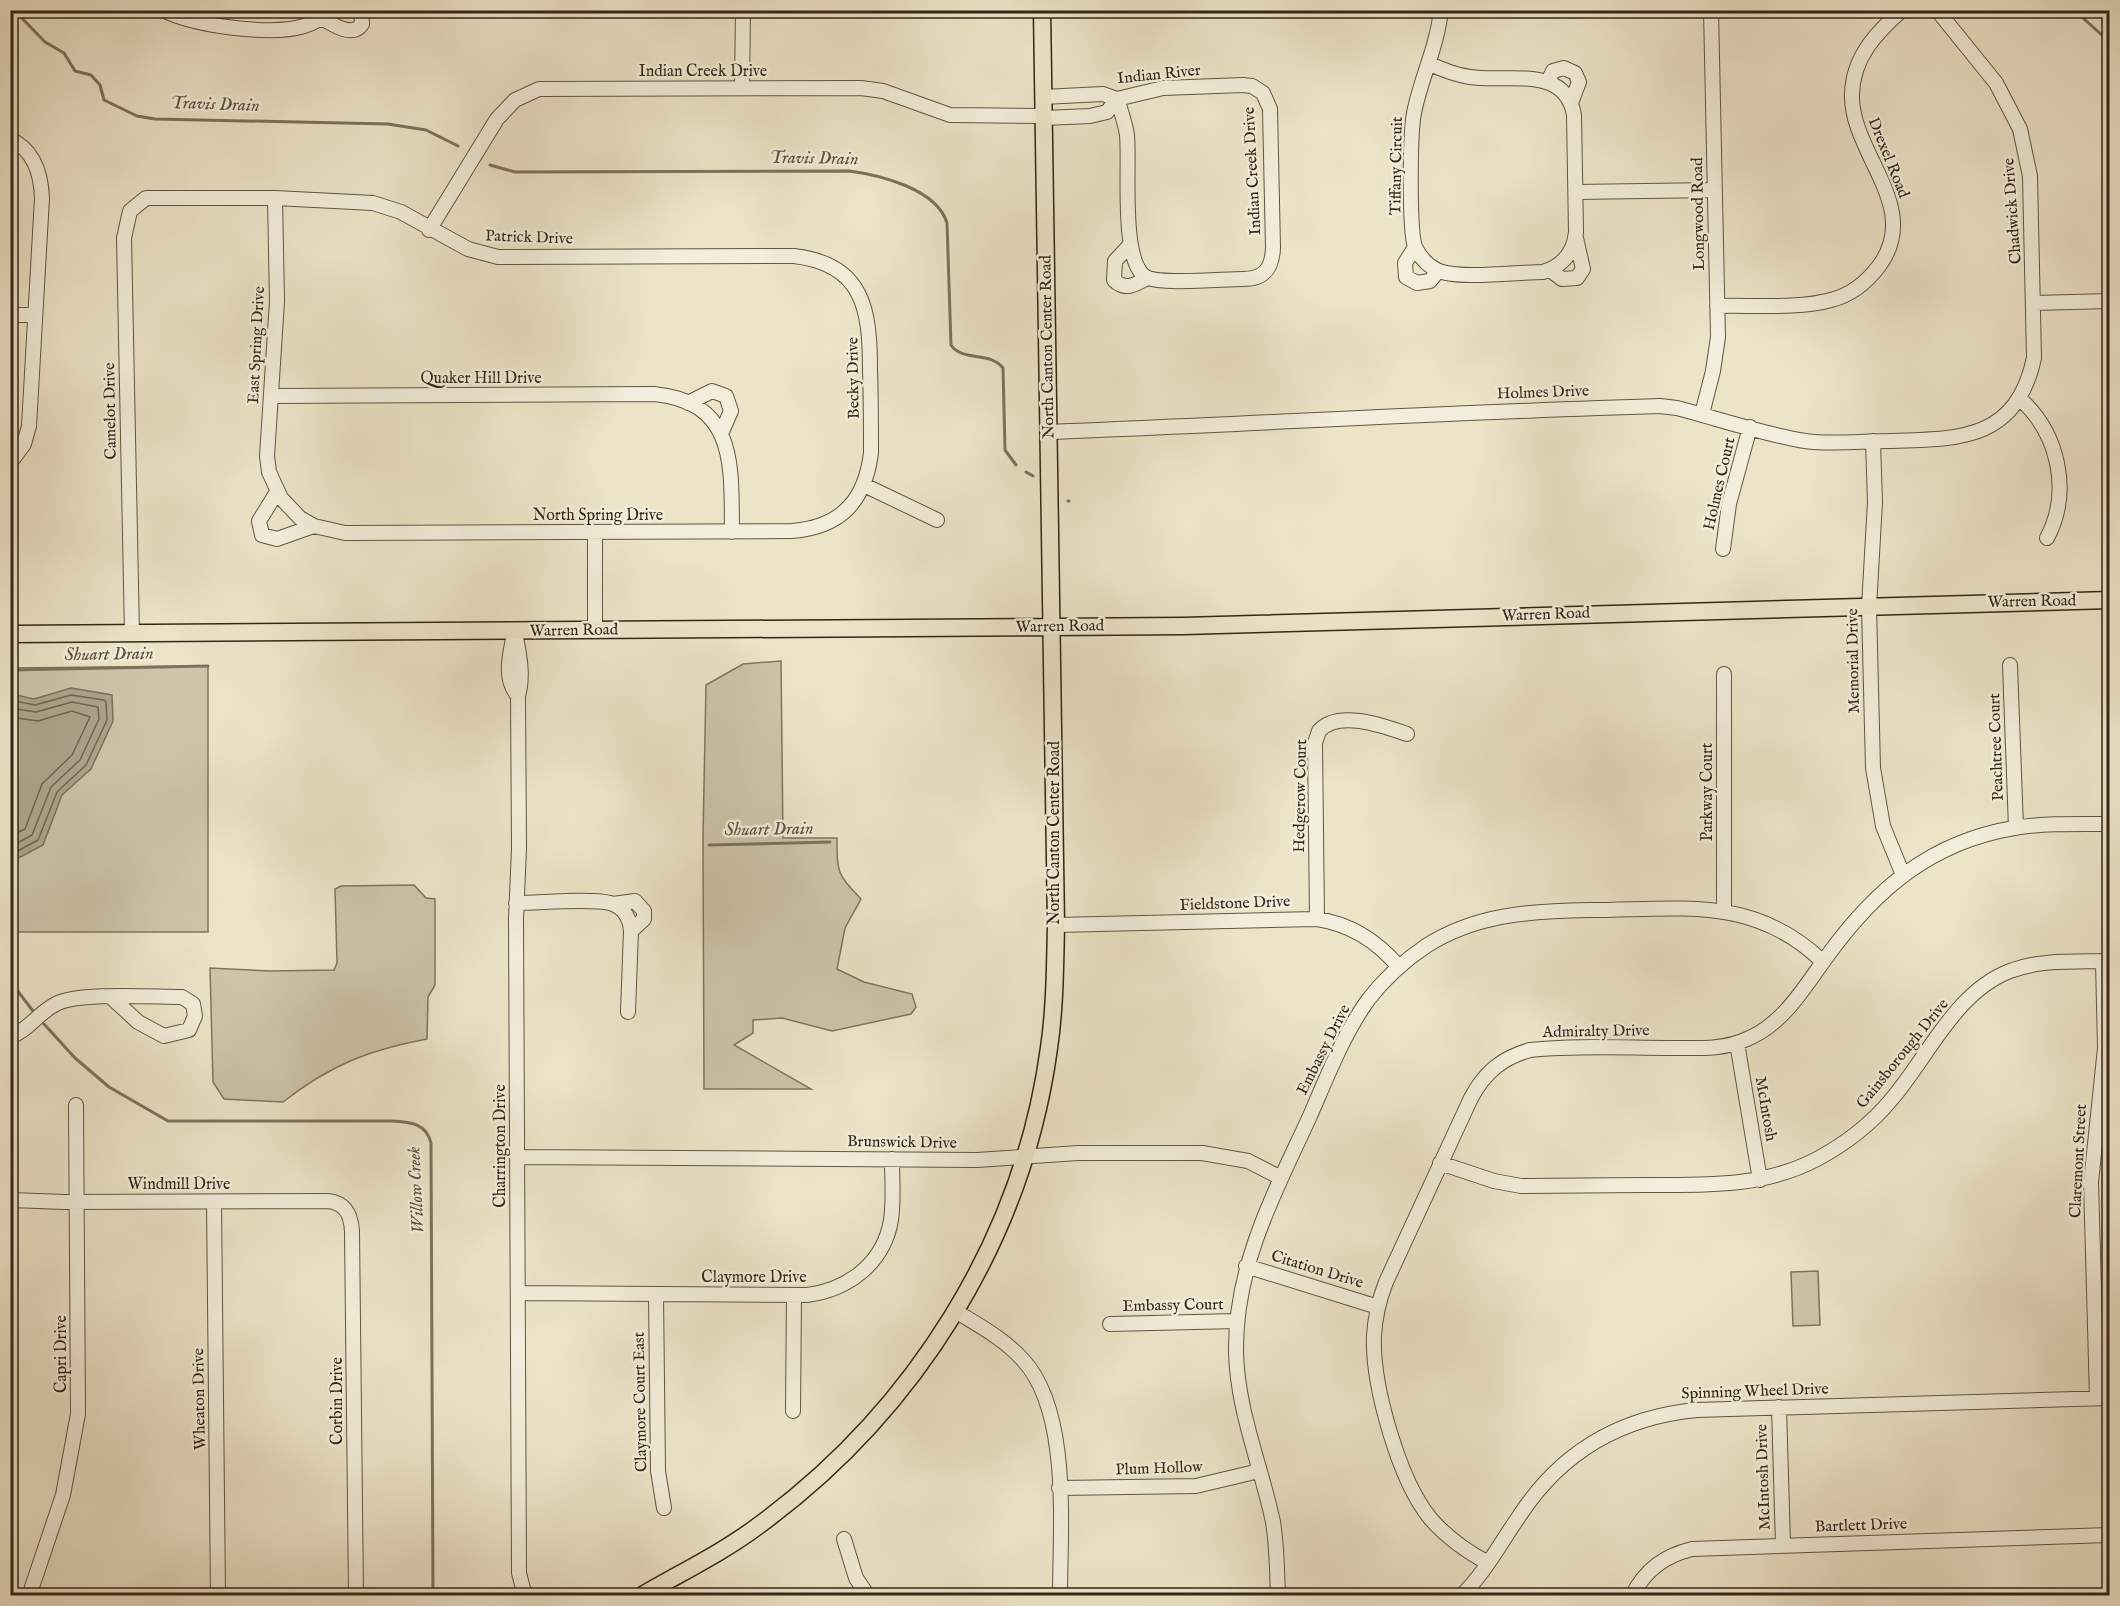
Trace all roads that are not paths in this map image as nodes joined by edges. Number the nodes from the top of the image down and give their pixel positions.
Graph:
1 (163, 10) edge
2 (361, 10) edge
3 (743, 10) edge
4 (1042, 10) edge
5 (1441, 10) edge
6 (1711, 10) edge
7 (1902, 10) edge
8 (1937, 10) edge
9 (327, 14) edge
10 (1430, 63) junction
11 (1548, 81) junction
12 (1243, 85) joint
13 (742, 88) junction
14 (1043, 97) junction
15 (1117, 99) junction
16 (1571, 103) junction
17 (1044, 117) junction
18 (10, 139) edge
19 (1715, 190) junction
20 (1576, 192) junction
21 (146, 198) joint
22 (275, 198) junction
23 (429, 230) junction
24 (1576, 238) junction
25 (1129, 246) junction
26 (1415, 247) junction
27 (1550, 270) junction
28 (1438, 271) junction
29 (845, 276) joint
30 (1147, 278) junction
31 (2109, 301) edge
32 (2034, 303) junction
33 (1717, 306) junction
34 (10, 315) edge
35 (35, 315) junction
36 (272, 396) junction
37 (2019, 398) junction
38 (688, 403) junction
39 (1702, 414) junction
40 (1750, 427) junction
41 (1049, 432) junction
42 (721, 435) junction
43 (1873, 441) junction
44 (12, 461) edge
45 (864, 485) junction
46 (277, 492) junction
47 (291, 510) joint
48 (937, 520) dead end
49 (314, 526) junction
50 (595, 532) junction
51 (732, 532) junction
52 (2047, 538) dead end
53 (1723, 549) dead end
54 (2109, 600) edge
55 (1869, 607) junction
56 (1053, 628) junction
57 (596, 631) junction
58 (515, 632) junction
59 (10, 634) edge
60 (132, 634) junction
61 (2010, 665) dead end
62 (1724, 674) dead end
63 (1407, 734) dead end
64 (2109, 824) edge
65 (2016, 828) junction
66 (1903, 874) junction
67 (516, 903) junction
68 (1724, 911) junction
69 (1317, 919) junction
70 (1056, 926) junction
71 (2106, 961) edge
72 (1823, 962) junction
73 (1399, 967) junction
74 (112, 998) junction
75 (628, 1012) dead end
76 (10, 1037) edge
77 (1737, 1043) junction
78 (76, 1105) dead end
79 (1025, 1156) junction
80 (517, 1157) junction
81 (892, 1159) junction
82 (1440, 1163) junction
83 (1281, 1178) junction
84 (1760, 1180) junction
85 (10, 1200) edge
86 (77, 1202) junction
87 (214, 1202) junction
88 (345, 1208) joint
89 (1246, 1266) junction
90 (519, 1293) junction
91 (656, 1294) junction
92 (794, 1295) junction
93 (1378, 1307) junction
94 (957, 1312) junction
95 (1237, 1321) junction
96 (1110, 1324) dead end
97 (2103, 1398) edge
98 (1779, 1407) junction
99 (793, 1411) dead end
100 (1259, 1471) junction
101 (1059, 1488) junction
102 (664, 1508) dead end
103 (2109, 1535) edge
104 (844, 1539) dead end
105 (1783, 1545) junction
106 (1488, 1563) junction
107 (1474, 1582) junction
108 (29, 1596) edge
109 (218, 1596) edge
110 (356, 1596) edge
111 (525, 1596) edge
112 (641, 1596) edge
113 (868, 1596) edge
114 (1060, 1596) edge
115 (1278, 1596) edge
116 (1461, 1596) edge
117 (1481, 1596) edge
118 (1632, 1596) edge

1 - 9 street
2 - 9 street
3 - 13 street
4 - 14 main road, North Canton Center Road
5 - 10 street
6 - 19 street, Longwood Road
7 - 33 street, Drexel Road
8 - 32 street, Chadwick Drive
10 - 11 street, Tiffany Circuit
10 - 26 street, Tiffany Circuit
11 - 16 street
11 - 16 street, Tiffany Circuit
12 - 15 street, Indian River
12 - 30 street, Indian Creek Drive
13 - 17 street, Indian Creek Drive
13 - 23 street, Indian Creek Drive
14 - 15 street, Indian River
14 - 17 main road, North Canton Center Road
15 - 17 street, Indian Creek Drive
15 - 25 street
16 - 20 street, Tiffany Circuit
17 - 41 main road, North Canton Center Road
18 - 35 street
19 - 20 street
19 - 33 street, Longwood Road
20 - 24 street, Tiffany Circuit
21 - 22 street, Patrick Drive
21 - 60 street, Camelot Drive
22 - 23 street, Patrick Drive
22 - 36 street, East Spring Drive
23 - 29 street, Patrick Drive
24 - 27 street
24 - 27 street, Tiffany Circuit
25 - 30 street
25 - 30 street
26 - 28 street
26 - 28 street, Tiffany Circuit
27 - 28 street, Tiffany Circuit
29 - 45 street, Becky Drive
31 - 32 street
32 - 37 street, Chadwick Drive
33 - 39 street, Longwood Road
34 - 35 street
35 - 44 street
36 - 38 street, Quaker Hill Drive
36 - 46 street, East Spring Drive
37 - 43 street, Holmes Drive
37 - 52 street
38 - 42 street, Quaker Hill Drive
38 - 42 street
39 - 40 street, Holmes Drive
39 - 41 street, Holmes Drive
40 - 43 street, Holmes Drive
40 - 53 street, Holmes Court
41 - 56 main road, North Canton Center Road
42 - 51 street, Quaker Hill Drive
43 - 55 street, Memorial Drive
45 - 48 street
45 - 51 street, North Spring Drive
46 - 47 street, East Spring Drive
46 - 49 street
47 - 49 street, North Spring Drive
49 - 50 street, North Spring Drive
50 - 51 street, North Spring Drive
50 - 57 street
54 - 55 main road, Warren Road
55 - 56 main road, Warren Road
55 - 66 street, Memorial Drive
56 - 57 main road, Warren Road
56 - 70 main road, North Canton Center Road
57 - 58 main road, Warren Road
58 - 60 main road, Warren Road
58 - 67 street, Charrington Drive
59 - 60 main road, Warren Road
61 - 65 street, Peachtree Court
62 - 68 street, Parkway Court
63 - 69 street, Hedgerow Court
64 - 65 street, Admiralty Drive
65 - 66 street, Admiralty Drive
66 - 72 street, Admiralty Drive
67 - 75 street
67 - 80 street, Charrington Drive
68 - 72 street, Embassy Drive
68 - 73 street, Embassy Drive
69 - 70 street, Fieldstone Drive
69 - 73 street, Fieldstone Drive
70 - 79 main road, North Canton Center Road
71 - 84 street, Gainsborough Drive
71 - 97 street, Claremont Street
72 - 77 street, Admiralty Drive
73 - 83 street, Embassy Drive
74 - 74 street
74 - 76 street
77 - 82 street, Admiralty Drive
77 - 84 street, McIntosh
78 - 86 street, Capri Drive
79 - 81 street, Brunswick Drive
79 - 83 street, Brunswick Drive
79 - 94 main road, North Canton Center Road
80 - 81 street, Brunswick Drive
80 - 90 street, Charrington Drive
81 - 92 street, Claymore Drive
82 - 84 street, Gainsborough Drive
82 - 93 street, Admiralty Drive
83 - 89 street, Embassy Drive
85 - 86 street, Windmill Drive
86 - 87 street, Windmill Drive
86 - 108 street, Capri Drive
87 - 88 street, Windmill Drive
87 - 109 street, Wheaton Drive
88 - 110 street, Corbin Drive
89 - 93 street, Citation Drive
89 - 95 street, Embassy Drive
90 - 91 street, Claymore Drive
90 - 111 street, Charrington Drive
91 - 92 street, Claymore Drive
91 - 102 street, Claymore Court East
92 - 99 street
93 - 106 street, Admiralty Drive
94 - 101 street
94 - 112 main road, North Canton Center Road
95 - 96 street, Embassy Court
95 - 100 street, Embassy Drive
97 - 98 street, Spinning Wheel Drive
98 - 105 street, McIntosh Drive
98 - 106 street, Spinning Wheel Drive
100 - 101 street, Plum Hollow
100 - 115 street, Embassy Drive
101 - 114 street
103 - 105 street, Bartlett Drive
104 - 113 street
105 - 118 street, Bartlett Drive
106 - 107 street, Spinning Wheel Drive
107 - 116 street, Spinning Wheel Drive
107 - 117 street

